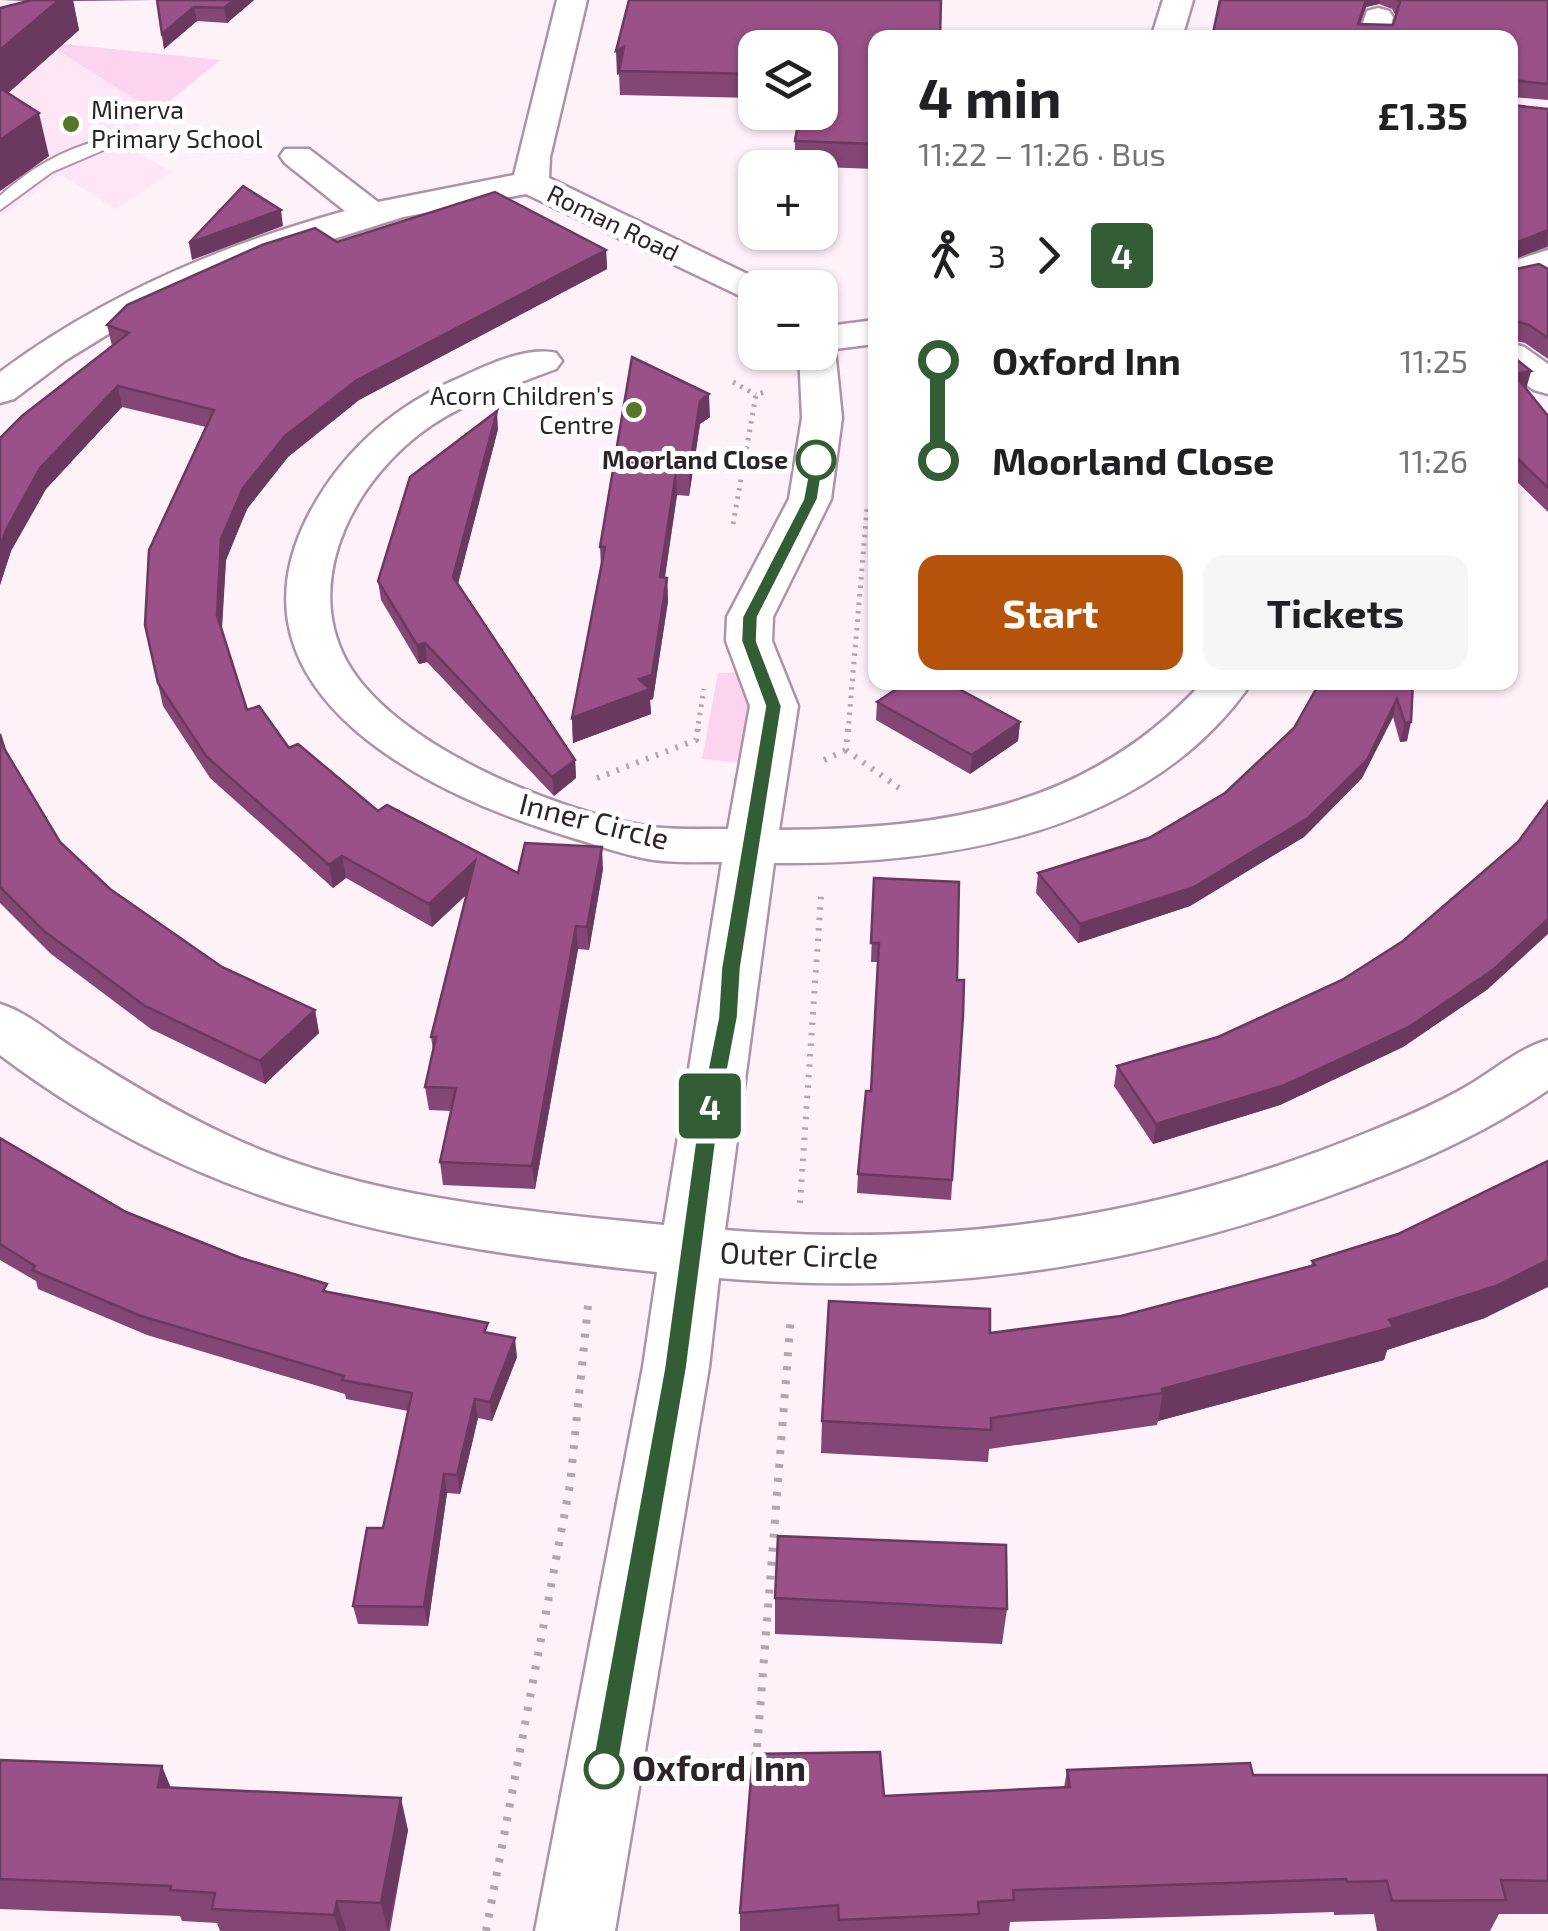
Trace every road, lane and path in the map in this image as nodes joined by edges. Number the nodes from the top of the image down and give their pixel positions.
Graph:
1 (572, 0) edge
2 (1178, 0) edge
3 (1169, 30) edge
4 (100, 145) dead end
5 (297, 156) dead end
6 (531, 183) junction
7 (0, 206) edge
8 (374, 216) junction
9 (1548, 261) edge
10 (1518, 271) edge
11 (738, 284) edge
12 (868, 333) edge
13 (838, 337) edge
14 (1518, 361) edge
15 (819, 370) edge
16 (733, 382) dead end
17 (1548, 382) edge
18 (535, 383) dead end
19 (0, 391) edge
20 (756, 395) dead end
21 (867, 508) dead end
22 (1222, 690) edge
23 (960, 832) junction
24 (749, 846) junction
25 (824, 848) junction
26 (0, 1024) edge
27 (1548, 1060) edge
28 (595, 1242) junction
29 (689, 1252) junction
30 (796, 1257) junction
31 (755, 1769) edge
32 (486, 1931) edge
33 (576, 1931) edge

1 - 6 street, Roman Road
2 - 3 street
4 - 7 lane
5 - 8 street
6 - 8 street
6 - 11 street, Roman Road
8 - 19 street
9 - 10 street
12 - 13 street
14 - 17 street
15 - 24 street
16 - 20 path
18 - 24 street, Inner Circle
21 - 23 path
22 - 23 street, Inner Circle
23 - 25 street, Inner Circle
24 - 25 street, Inner Circle
24 - 29 street
25 - 30 path
26 - 28 street, Outer Circle
27 - 30 street, Outer Circle
28 - 29 street, Outer Circle
28 - 32 path
29 - 30 street, Outer Circle
29 - 33 street
30 - 31 path

